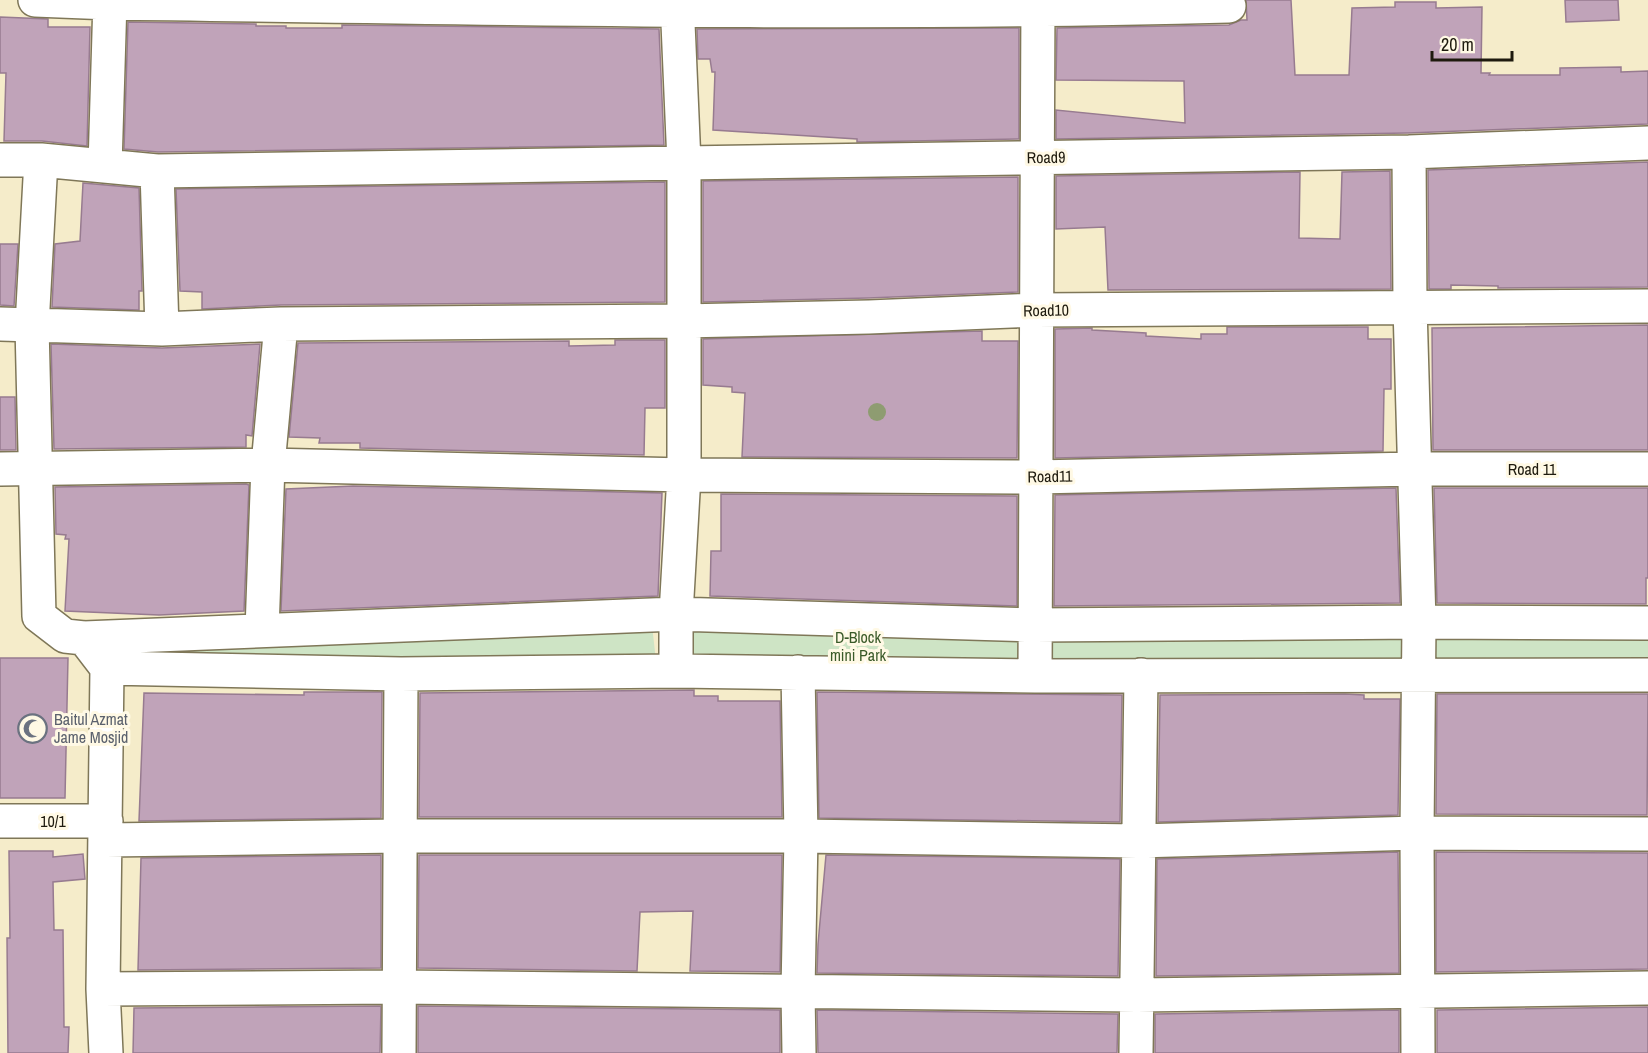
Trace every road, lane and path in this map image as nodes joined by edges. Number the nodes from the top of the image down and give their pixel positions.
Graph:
1 (35, 0) edge
2 (110, 2) edge
3 (678, 6) edge
4 (1038, 6) edge
5 (1229, 6) dead end
6 (1648, 143) edge
7 (1409, 152) junction
8 (1037, 158) junction
9 (0, 160) edge
10 (41, 160) junction
11 (684, 164) junction
12 (105, 165) junction
13 (158, 171) junction
14 (1648, 306) edge
15 (1410, 307) junction
16 (1036, 310) junction
17 (683, 321) junction
18 (281, 324) junction
19 (16, 325) edge
20 (162, 329) junction
21 (268, 465) junction
22 (0, 469) edge
23 (36, 469) junction
24 (1415, 469) junction
25 (1648, 469) edge
26 (684, 475) junction
27 (1036, 477) junction
28 (676, 615) junction
29 (1419, 622) junction
30 (1648, 623) edge
31 (1035, 625) junction
32 (262, 630) junction
33 (84, 638) junction
34 (107, 668) junction
35 (676, 671) junction
36 (798, 672) junction
37 (401, 674) junction
38 (1417, 674) junction
39 (1141, 675) junction
40 (1648, 675) edge
41 (1035, 676) junction
42 (0, 821) edge
43 (106, 831) junction
44 (1417, 834) junction
45 (1648, 834) edge
46 (400, 836) junction
47 (801, 836) junction
48 (1138, 841) junction
49 (398, 987) junction
50 (1648, 988) edge
51 (103, 989) junction
52 (798, 990) junction
53 (1419, 992) junction
54 (1137, 995) junction
55 (106, 1053) edge
56 (399, 1053) edge
57 (799, 1053) edge
58 (1136, 1053) edge
59 (1418, 1053) edge

1 - 2 street
2 - 3 street
2 - 12 street
3 - 4 street
3 - 11 street
4 - 5 street
4 - 8 street
6 - 7 street, Road9
7 - 8 street, Road9
7 - 15 street
8 - 11 street, Road9
8 - 16 street
9 - 10 street, Road9
10 - 12 street, Road9
10 - 19 street
11 - 13 street, Road9
11 - 17 street
12 - 13 street, Road9
13 - 20 street
14 - 15 street, Road10
15 - 16 street, Road10
15 - 24 street
16 - 17 street, Road10
16 - 27 street
17 - 18 street, Road10
17 - 26 street
18 - 20 street, Road10
18 - 21 street
19 - 20 street, Road10
19 - 23 street
21 - 23 street, Road11
21 - 26 street, Road11
21 - 32 street
22 - 23 street, Road11
23 - 33 street
24 - 25 street, Road 11
24 - 27 street, Road11
24 - 29 street
26 - 27 street, Road11
26 - 28 street
27 - 31 street
28 - 31 street
28 - 32 street
28 - 35 street
29 - 30 street
29 - 31 street
29 - 38 street
31 - 41 street
32 - 33 street
33 - 34 street
34 - 37 street
34 - 43 street
35 - 36 street
35 - 37 street
36 - 41 street
36 - 47 street
37 - 46 street
38 - 39 street
38 - 40 street
38 - 44 street
39 - 41 street
39 - 48 street
42 - 43 street, 10/1
43 - 46 street, 10/1
43 - 51 street
44 - 45 street, 10/1
44 - 48 street, 10/1
44 - 53 street
46 - 47 street, 10/1
46 - 49 street
47 - 48 street, 10/1
47 - 52 street
48 - 54 street
49 - 51 street
49 - 52 street
49 - 56 street
50 - 53 street
51 - 55 street
52 - 54 street
52 - 57 street
53 - 54 street
53 - 59 street
54 - 58 street

